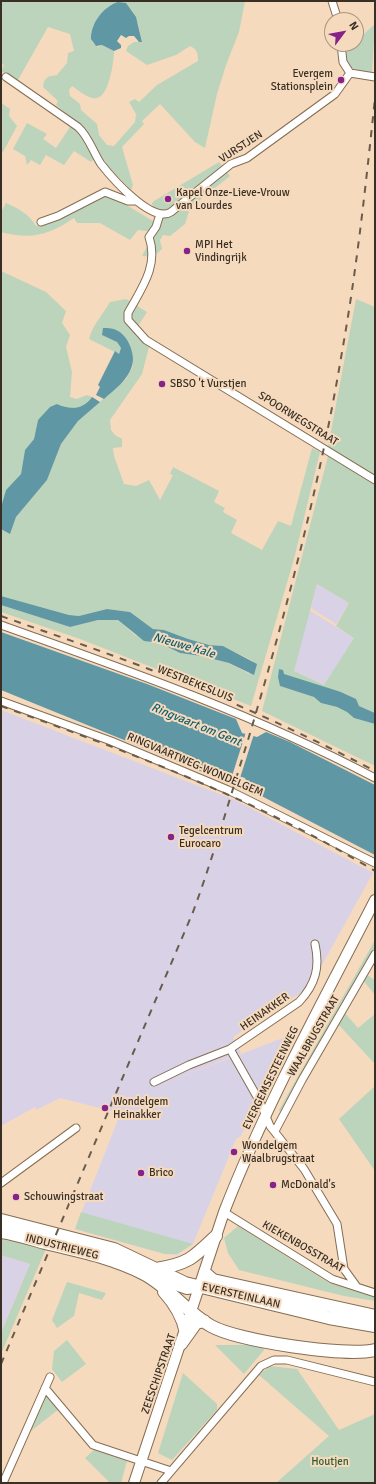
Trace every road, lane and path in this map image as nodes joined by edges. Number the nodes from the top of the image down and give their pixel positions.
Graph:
1 (332, 1) edge
2 (335, 12) edge
3 (342, 52) edge
4 (350, 73) junction
5 (6, 77) dead end
6 (375, 77) edge
7 (136, 201) junction
8 (160, 214) junction
9 (41, 222) dead end
10 (375, 480) edge
11 (1, 625) edge
12 (1, 701) edge
13 (375, 778) edge
14 (375, 863) edge
15 (375, 900) edge
16 (315, 944) dead end
17 (375, 954) edge
18 (230, 1049) junction
19 (154, 1082) dead end
20 (265, 1114) junction
21 (76, 1128) dead end
22 (275, 1131) junction
23 (1, 1183) edge
24 (224, 1212) junction
25 (1, 1220) edge
26 (1, 1232) edge
27 (216, 1236) junction
28 (114, 1249) joint
29 (156, 1269) junction
30 (205, 1272) junction
31 (144, 1274) junction
32 (200, 1286) junction
33 (357, 1287) junction
34 (375, 1293) edge
35 (192, 1312) junction
36 (375, 1316) edge
37 (204, 1321) junction
38 (375, 1326) edge
39 (183, 1339) junction
40 (375, 1350) edge
41 (50, 1377) dead end
42 (375, 1382) edge
43 (45, 1388) junction
44 (142, 1462) junction
45 (171, 1471) junction
46 (3, 1483) edge
47 (134, 1483) edge
48 (162, 1483) edge

1 - 2 street
3 - 4 street
4 - 6 street
4 - 8 street, VURSTJEN
5 - 7 street
7 - 8 street
7 - 9 street
8 - 10 street, SPOORWEGSTRAAT
11 - 13 street, WESTBEKESLUIS
12 - 14 street, RINGVAARTWEG-WONDELGEM
15 - 20 main road, EVERGEMSESTEENWEG
16 - 18 street, HEINAKKER
17 - 22 street, WAALBRUGSTRAAT
18 - 19 street, HEINAKKER
18 - 20 street
20 - 22 street
20 - 24 main road, EVERGEMSESTEENWEG
21 - 23 street
22 - 33 street
24 - 27 main road, EVERGEMSESTEENWEG
24 - 33 street, KIEKENBOSSTRAAT
25 - 28 highway, INDUSTRIEWEG
26 - 31 highway, INDUSTRIEWEG
27 - 29 highway
27 - 30 main road, EVERGEMSESTEENWEG
28 - 29 highway, EVERSTEINLAAN
29 - 32 highway, EVERSTEINLAAN
30 - 32 main road, ZEESCHIPSTRAAT
30 - 36 highway
31 - 32 main road
31 - 35 highway, INDUSTRIEWEG
31 - 39 main road
32 - 35 main road, ZEESCHIPSTRAAT
32 - 38 highway, EVERSTEINLAAN
33 - 34 street, KIEKENBOSSTRAAT
35 - 37 highway, INDUSTRIEWEG
35 - 39 main road, ZEESCHIPSTRAAT
37 - 39 highway
37 - 40 highway, INDUSTRIEWEG
39 - 44 main road, ZEESCHIPSTRAAT
41 - 43 street
42 - 45 street
43 - 44 street
43 - 46 street
44 - 45 street
44 - 47 main road, ZEESCHIPSTRAAT
45 - 48 street

